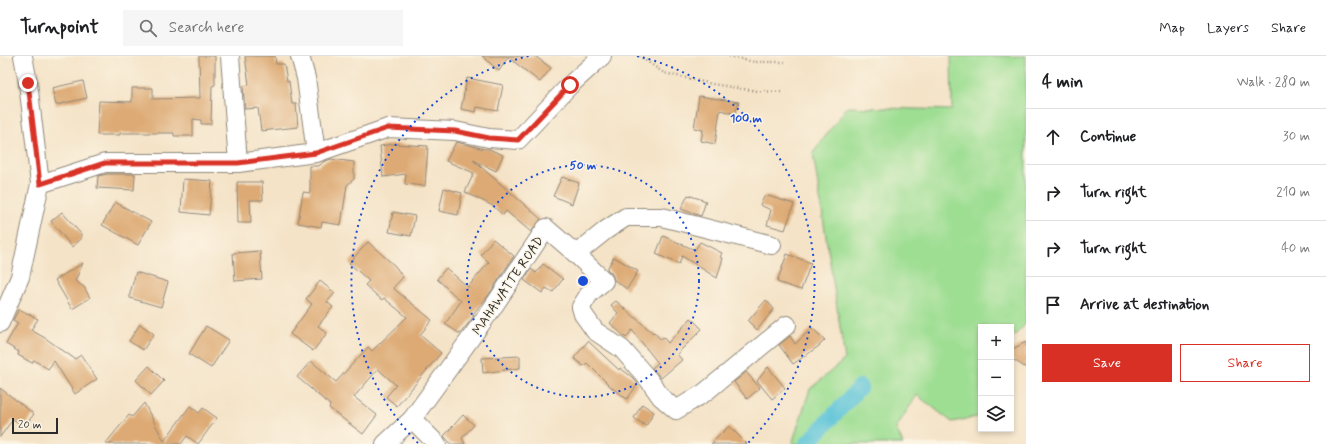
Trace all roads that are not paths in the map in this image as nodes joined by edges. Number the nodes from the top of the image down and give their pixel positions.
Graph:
1 (23, 56) edge
2 (230, 56) edge
3 (300, 56) edge
4 (602, 56) edge
5 (316, 153) junction
6 (238, 163) junction
7 (40, 184) junction
8 (772, 245) dead end
9 (576, 254) junction
10 (0, 323) edge
11 (787, 325) dead end
12 (412, 419) junction
13 (385, 444) edge
14 (437, 444) edge

1 - 7 street
2 - 6 street
3 - 5 street
4 - 5 street
5 - 6 street
6 - 7 street
7 - 10 street
8 - 9 street
9 - 11 street
9 - 12 street, MAHAWATTE ROAD
12 - 13 street, MAHAWATTE ROAD
12 - 14 street

